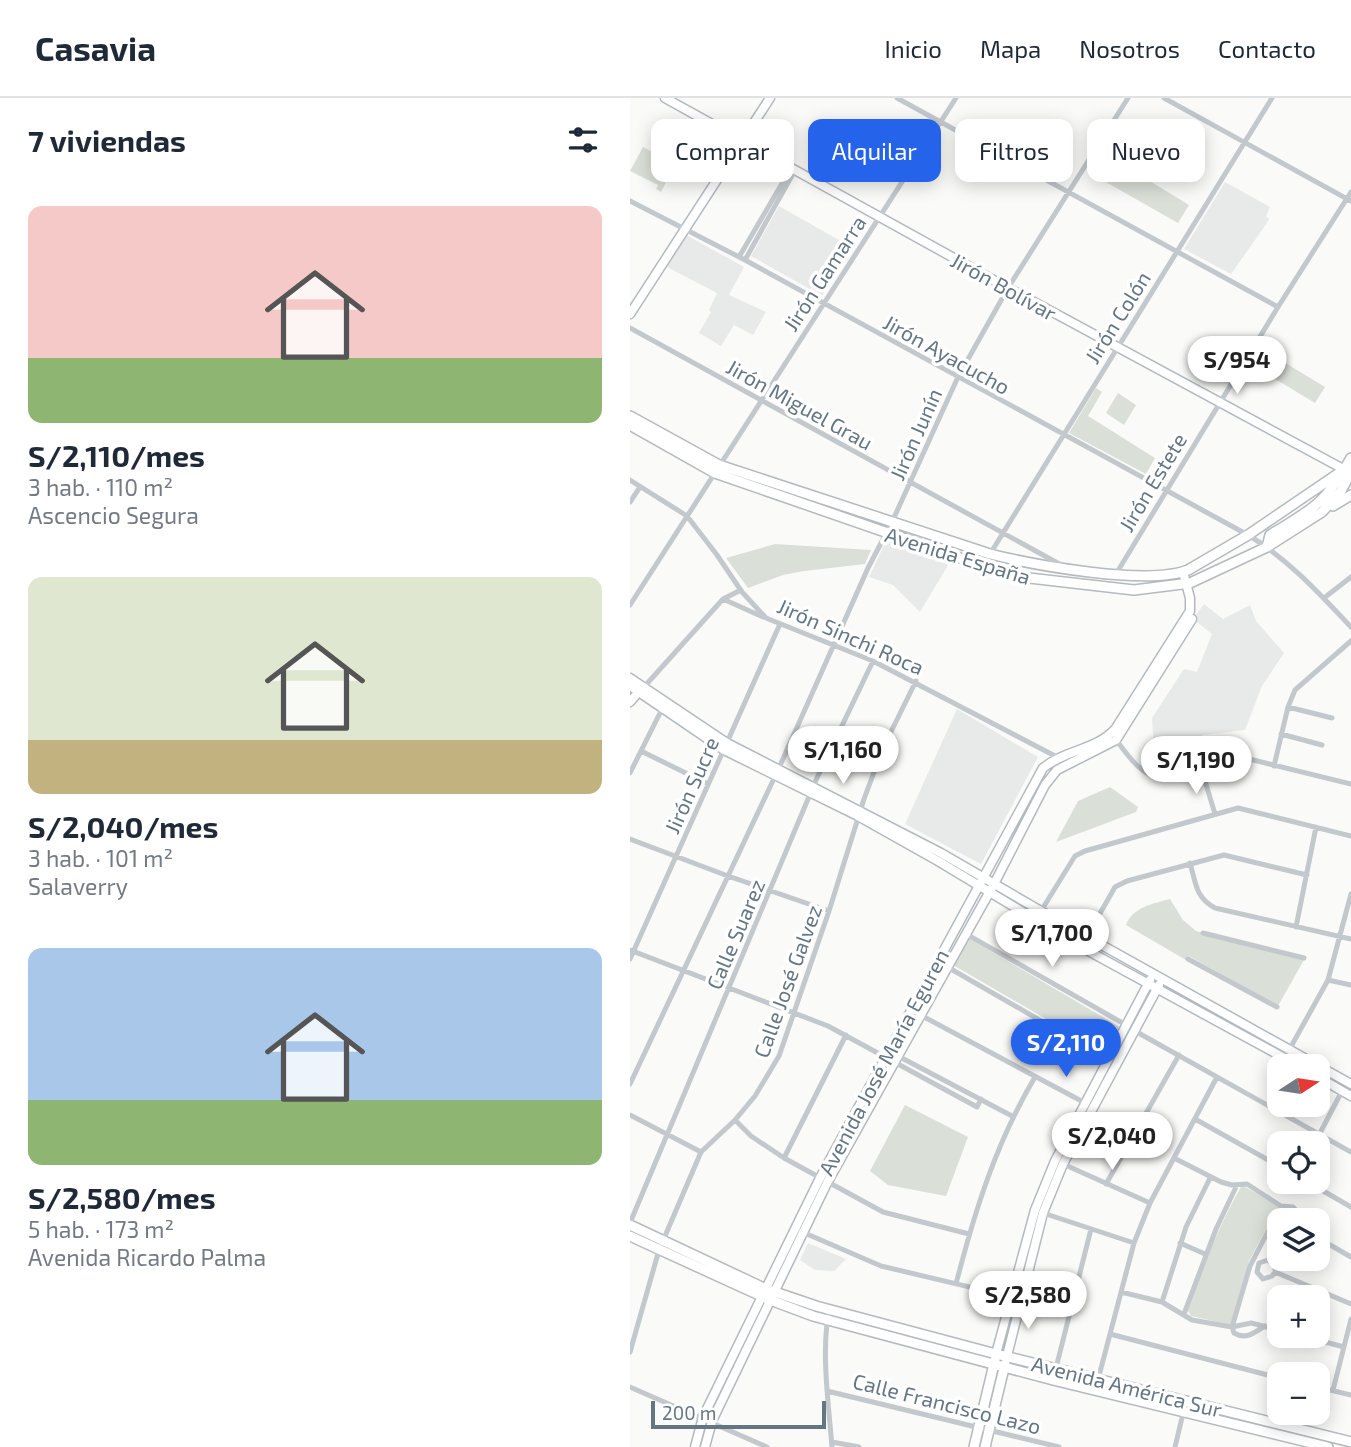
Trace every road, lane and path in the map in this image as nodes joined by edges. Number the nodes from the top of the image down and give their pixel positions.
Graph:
1 (665, 98) edge
2 (770, 98) edge
3 (897, 98) edge
4 (956, 98) edge
5 (1128, 98) edge
6 (1164, 98) edge
7 (1272, 98) edge
8 (703, 119) edge
9 (757, 119) edge
10 (937, 119) edge
11 (941, 121) joint
12 (1245, 143) junction
13 (794, 170) edge
14 (717, 182) edge
15 (786, 182) edge
16 (902, 182) edge
17 (1068, 192) junction
18 (1350, 197) edge
19 (630, 201) edge
20 (879, 217) junction
21 (686, 230) junction
22 (1177, 251) junction
23 (742, 259) junction
24 (1008, 288) junction
25 (822, 303) junction
26 (1278, 307) junction
27 (630, 314) edge
28 (630, 328) edge
29 (1117, 347) junction
30 (958, 377) junction
31 (761, 400) junction
32 (1219, 403) junction
33 (630, 416) edge
34 (630, 425) edge
35 (1063, 435) junction
36 (1351, 458) edge
37 (717, 469) junction
38 (1349, 472) edge
39 (630, 480) edge
40 (910, 483) junction
41 (640, 487) junction
42 (1166, 489) junction
43 (1351, 495) edge
44 (630, 502) edge
45 (1322, 512) junction
46 (687, 516) junction
47 (892, 522) junction
48 (885, 533) junction
49 (1002, 533) junction
50 (1248, 536) junction
51 (1267, 547) junction
52 (990, 554) junction
53 (1066, 567) junction
54 (1185, 571) junction
55 (1116, 574) junction
56 (1135, 576) junction
57 (1351, 577) edge
58 (1190, 582) junction
59 (741, 590) junction
60 (1134, 590) junction
61 (1324, 598) junction
62 (723, 599) junction
63 (631, 601) edge
64 (766, 618) junction
65 (780, 624) junction
66 (1351, 627) edge
67 (1351, 641) edge
68 (834, 646) junction
69 (873, 660) junction
70 (630, 678) edge
71 (916, 681) junction
72 (630, 686) edge
73 (641, 689) junction
74 (630, 702) edge
75 (663, 707) junction
76 (1288, 707) junction
77 (1332, 718) dead end
78 (1281, 734) junction
79 (1116, 740) junction
80 (1322, 745) dead end
81 (725, 746) junction
82 (641, 751) junction
83 (1057, 758) junction
84 (1274, 766) junction
85 (1202, 771) junction
86 (776, 772) junction
87 (630, 773) edge
88 (708, 784) junction
89 (1351, 784) edge
90 (812, 790) junction
91 (859, 814) junction
92 (1216, 814) junction
93 (1316, 827) junction
94 (1351, 836) edge
95 (630, 839) edge
96 (677, 856) junction
97 (1191, 863) junction
98 (1307, 875) junction
99 (728, 877) junction
100 (981, 881) junction
101 (994, 884) junction
102 (770, 892) junction
103 (989, 893) junction
104 (1351, 894) edge
105 (829, 911) junction
106 (1041, 911) junction
107 (1296, 927) junction
108 (1203, 933) dead end
109 (966, 934) junction
110 (1087, 937) junction
111 (1341, 937) junction
112 (1351, 939) edge
113 (1081, 947) junction
114 (632, 950) edge
115 (1304, 958) dead end
116 (630, 959) edge
117 (1188, 959) dead end
118 (937, 961) junction
119 (947, 967) junction
120 (683, 971) junction
121 (1153, 974) junction
122 (1162, 979) junction
123 (1328, 980) junction
124 (1149, 984) junction
125 (1351, 985) edge
126 (1157, 988) junction
127 (729, 989) junction
128 (1276, 1007) dead end
129 (911, 1010) junction
130 (794, 1014) junction
131 (920, 1015) junction
132 (1126, 1026) junction
133 (1135, 1031) junction
134 (846, 1035) junction
135 (1287, 1054) junction
136 (1179, 1055) junction
137 (885, 1057) junction
138 (896, 1059) junction
139 (1109, 1060) junction
140 (1330, 1074) edge
141 (1035, 1077) junction
142 (1217, 1077) junction
143 (630, 1084) edge
144 (1330, 1084) edge
145 (1351, 1084) edge
146 (1342, 1091) junction
147 (1351, 1096) edge
148 (1089, 1106) junction
149 (630, 1115) edge
150 (1012, 1116) junction
151 (1195, 1119) junction
152 (735, 1120) junction
153 (1312, 1131) edge
154 (1321, 1131) edge
155 (667, 1133) junction
156 (1330, 1141) edge
157 (701, 1152) junction
158 (1351, 1152) edge
159 (784, 1158) junction
160 (1174, 1158) junction
161 (1267, 1159) edge
162 (1063, 1164) junction
163 (1210, 1178) junction
164 (823, 1181) junction
165 (1106, 1184) junction
166 (1238, 1184) junction
167 (1328, 1194) edge
168 (814, 1199) junction
169 (1150, 1203) junction
170 (1281, 1206) junction
171 (1351, 1207) edge
172 (1296, 1208) edge
173 (1039, 1212) junction
174 (630, 1224) edge
175 (794, 1228) junction
176 (1091, 1229) junction
177 (803, 1232) junction
178 (969, 1234) junction
179 (630, 1237) edge
180 (663, 1240) junction
181 (1134, 1242) junction
182 (1180, 1244) junction
183 (1330, 1245) edge
184 (659, 1250) junction
185 (1205, 1254) junction
186 (1351, 1257) edge
187 (1275, 1272) dead end
188 (725, 1275) junction
189 (956, 1284) junction
190 (1121, 1292) junction
191 (768, 1294) junction
192 (1011, 1297) junction
193 (1020, 1299) junction
194 (1161, 1302) junction
195 (1351, 1304) edge
196 (830, 1309) junction
197 (1184, 1314) junction
198 (1351, 1319) edge
199 (827, 1321) junction
200 (1265, 1326) joint
201 (1233, 1327) junction
202 (1110, 1334) junction
203 (1330, 1343) edge
204 (1344, 1347) junction
205 (630, 1352) edge
206 (996, 1354) junction
207 (1007, 1356) junction
208 (994, 1365) junction
209 (1004, 1367) junction
210 (1056, 1368) junction
211 (1267, 1375) edge
212 (1098, 1378) junction
213 (630, 1387) edge
214 (1330, 1389) edge
215 (1333, 1390) junction
216 (827, 1391) junction
217 (1095, 1391) junction
218 (1351, 1395) edge
219 (1186, 1401) junction
220 (1183, 1412) junction
221 (708, 1419) junction
222 (979, 1427) junction
223 (989, 1430) junction
224 (752, 1440) junction
225 (1351, 1442) edge
226 (832, 1444) edge
227 (695, 1447) edge
228 (705, 1447) edge
229 (750, 1447) edge
230 (767, 1447) edge
231 (859, 1447) edge
232 (974, 1447) edge
233 (985, 1447) edge
234 (1059, 1447) edge
235 (1175, 1447) edge
236 (1328, 1447) edge

1 - 8 main road, Jirón Bolívar
2 - 9 main road
3 - 10 street
4 - 11 street, Jirón Gamarra
5 - 17 street, Jirón Junín
6 - 12 street
7 - 12 street, Jirón Colón
11 - 17 street
12 - 18 street
12 - 22 street, Jirón Colón
13 - 20 main road, Jirón Bolívar
14 - 21 main road
15 - 23 street
16 - 20 street, Jirón Gamarra
17 - 22 street
17 - 24 street, Jirón Junín
18 - 26 street, Jirón Estete
19 - 21 street, Jirón Ayacucho
20 - 24 main road, Jirón Bolívar
20 - 25 street, Jirón Gamarra
21 - 23 street, Jirón Ayacucho
21 - 27 main road
22 - 26 street
22 - 29 street, Jirón Colón
23 - 25 street, Jirón Ayacucho
24 - 29 main road, Jirón Bolívar
24 - 30 street, Jirón Junín
25 - 30 street, Jirón Ayacucho
25 - 31 street, Jirón Gamarra
26 - 32 street, Jirón Estete
28 - 31 street, Jirón Miguel Grau
29 - 32 main road, Jirón Bolívar
29 - 35 street, Jirón Colón
30 - 35 street, Jirón Ayacucho
30 - 40 street, Jirón Junín
31 - 37 street, Jirón Gamarra
31 - 40 street, Jirón Miguel Grau
32 - 38 main road, Jirón Bolívar
32 - 42 street, Jirón Estete
33 - 37 main road, Avenida España
34 - 37 main road, Avenida España
35 - 42 street, Jirón Ayacucho
35 - 49 street, Jirón Colón
36 - 38 main road, Avenida España
37 - 46 street, Jirón Gamarra
37 - 47 main road, Avenida España
37 - 48 main road, Avenida España
38 - 45 main road, Avenida España
38 - 50 main road, Avenida España
38 - 51 main road
39 - 41 street, Jirón Sinchi Roca
40 - 47 street, Jirón Junín
40 - 49 street, Jirón Miguel Grau
41 - 44 street
41 - 46 street, Jirón Sinchi Roca
42 - 50 street, Jirón Ayacucho
42 - 55 street, Jirón Estete
43 - 45 main road
45 - 51 main road, Avenida España
46 - 59 street, Jirón Sinchi Roca
46 - 63 street, Jirón Gamarra
47 - 48 street, Jirón Junín
47 - 52 main road, Avenida España
48 - 60 main road, Avenida España
48 - 68 street, Jirón Junín
49 - 52 street, Jirón Colón
49 - 53 street, Jirón Miguel Grau
50 - 51 street, Jirón Ayacucho
50 - 54 main road, Avenida España
51 - 58 main road, Avenida España
51 - 61 street, Jirón Ayacucho
52 - 53 main road, Avenida España
53 - 55 main road, Avenida España
54 - 56 main road, Avenida España
54 - 58 main road, Avenida José María Eguren
55 - 56 main road, Avenida España
56 - 60 main road
57 - 61 street
58 - 60 main road, Avenida España
58 - 79 main road, Avenida José María Eguren
58 - 83 main road, Avenida José María Eguren
59 - 62 street
59 - 64 street, Jirón Sinchi Roca
61 - 66 street, Jirón Ayacucho
62 - 64 street
62 - 73 street
64 - 65 street, Jirón Sinchi Roca
65 - 68 street, Jirón Sinchi Roca
65 - 81 street, Jirón Sucre
67 - 76 street
68 - 69 street, Jirón Sinchi Roca
68 - 86 street, Jirón Junín
69 - 71 street, Jirón Sinchi Roca
69 - 90 street, Calle Suarez
70 - 73 main road
71 - 83 street, Jirón Sinchi Roca
71 - 91 street, Calle José Galvez
72 - 73 main road
73 - 74 main road
73 - 75 main road
73 - 81 main road
75 - 81 main road
75 - 82 street
76 - 77 street
76 - 78 street
78 - 80 street
78 - 84 street
79 - 85 street
79 - 101 main road, Avenida José María Eguren
81 - 86 main road
81 - 88 street, Jirón Sucre
82 - 87 street
82 - 88 street
83 - 100 main road, Avenida José María Eguren
84 - 85 street
84 - 89 street
85 - 92 street
86 - 90 main road
86 - 99 street, Jirón Junín
88 - 96 street, Jirón Sucre
90 - 91 main road
90 - 102 street, Calle Suarez
91 - 100 main road
91 - 105 street, Calle José Galvez
92 - 93 street
92 - 106 street
93 - 94 street
93 - 98 street
95 - 96 street
96 - 99 street
96 - 114 street, Jirón Sucre
97 - 98 street
97 - 107 street
97 - 110 street
98 - 107 street
99 - 102 street
99 - 120 street, Jirón Junín
100 - 101 main road
100 - 103 main road
100 - 118 main road, Avenida José María Eguren
101 - 103 main road, Avenida José María Eguren
101 - 106 main road
102 - 105 street
102 - 127 street, Calle Suarez
103 - 109 main road, Avenida José María Eguren
103 - 113 main road
104 - 111 street
105 - 130 street, Calle José Galvez
106 - 110 main road
107 - 111 street
108 - 115 street
109 - 119 main road, Avenida José María Eguren
109 - 132 street
110 - 113 street
110 - 121 main road
111 - 112 street
111 - 123 street
113 - 124 main road
114 - 116 street, Jirón Sucre
114 - 120 street
117 - 128 street
118 - 119 street
118 - 129 main road, Avenida José María Eguren
119 - 131 main road, Avenida José María Eguren
119 - 139 street
120 - 127 street
120 - 143 street, Jirón Junín
121 - 122 main road
121 - 124 main road
122 - 126 main road
122 - 135 main road
123 - 125 street
123 - 135 street
124 - 126 main road
124 - 132 main road
126 - 133 main road
126 - 135 main road
127 - 130 street
127 - 155 street, Calle Suarez
129 - 131 street
129 - 137 main road, Avenida José María Eguren
130 - 134 street
130 - 152 street, Calle José Galvez
131 - 138 main road, Avenida José María Eguren
131 - 141 street
132 - 139 main road
133 - 136 street
133 - 148 main road
134 - 137 street
134 - 159 street
136 - 142 street
136 - 165 street
137 - 138 street
137 - 164 main road, Avenida José María Eguren
138 - 150 street
138 - 164 main road, Avenida José María Eguren
139 - 148 main road
140 - 145 main road
141 - 148 street
141 - 150 street
142 - 151 street
142 - 153 street
144 - 146 main road
146 - 147 main road
146 - 154 street
148 - 162 main road
148 - 173 main road
149 - 155 street
150 - 178 street
151 - 160 street
151 - 161 street
152 - 157 street, Calle José Galvez
152 - 159 street
155 - 157 street
155 - 174 street, Calle Suarez
156 - 158 street
157 - 180 street, Calle José Galvez
159 - 164 street
160 - 163 street
160 - 169 street
162 - 165 street
162 - 173 main road
163 - 166 street
163 - 182 street
164 - 168 main road, Avenida José María Eguren
164 - 178 street
165 - 169 street
166 - 170 street
166 - 185 street
167 - 171 street
168 - 175 main road, Avenida José María Eguren
168 - 177 main road, Avenida José María Eguren
169 - 181 street
170 - 172 street
170 - 201 street
173 - 176 street
173 - 192 main road
173 - 193 main road
174 - 180 main road, Avenida América Sur
175 - 177 street
175 - 191 main road, Avenida José María Eguren
176 - 181 street
176 - 210 street
177 - 189 street
177 - 191 main road, Avenida José María Eguren
178 - 189 street
179 - 184 main road, Avenida América Sur
180 - 184 street, Calle José Galvez
180 - 188 main road, Avenida América Sur
181 - 190 street
182 - 185 street
182 - 194 street
183 - 186 street
184 - 188 main road, Avenida América Sur
184 - 205 street, Calle José Galvez
185 - 197 street
187 - 195 street
188 - 191 main road, Avenida América Sur
189 - 192 street
190 - 194 street
190 - 202 street
191 - 196 main road, Avenida América Sur
191 - 199 main road, Avenida América Sur
191 - 221 main road, Avenida José María Eguren
192 - 193 street
192 - 206 main road
193 - 207 main road
194 - 197 street
196 - 199 street
196 - 206 main road, Avenida América Sur
197 - 201 street
198 - 204 street
199 - 208 main road, Avenida América Sur
199 - 216 street
200 - 201 street
200 - 201 street
202 - 211 street
202 - 212 street
203 - 204 street
204 - 215 street
206 - 207 main road, Avenida América Sur
206 - 208 main road
207 - 209 main road
207 - 210 main road, Avenida América Sur
208 - 209 main road, Avenida América Sur
208 - 222 main road
209 - 217 main road, Avenida América Sur
209 - 223 main road
210 - 212 main road, Avenida América Sur
212 - 217 street
212 - 219 main road, Avenida América Sur
213 - 221 street
214 - 215 street
215 - 218 street
216 - 222 street, Calle Francisco Lazo
216 - 226 street
217 - 220 main road, Avenida América Sur
219 - 220 street
219 - 225 main road, Avenida América Sur
220 - 235 street
220 - 236 main road, Avenida América Sur
221 - 224 street
221 - 227 main road, Avenida José María Eguren
221 - 228 main road, Avenida José María Eguren
222 - 223 street, Calle Francisco Lazo
222 - 232 main road
223 - 233 main road
223 - 234 street, Calle Francisco Lazo
224 - 229 street
224 - 230 street
226 - 231 street

